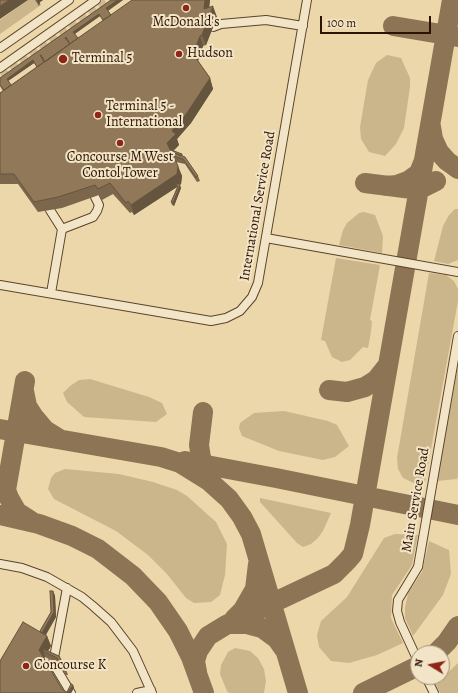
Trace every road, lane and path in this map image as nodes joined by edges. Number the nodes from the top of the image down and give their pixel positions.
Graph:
1 (69, 0) edge
2 (96, 0) edge
3 (307, 0) edge
4 (303, 26) junction
5 (212, 30) dead end
6 (0, 48) edge
7 (0, 68) edge
8 (95, 197) dead end
9 (50, 210) dead end
10 (62, 229) junction
11 (266, 238) junction
12 (458, 272) edge
13 (0, 285) edge
14 (51, 293) junction
15 (458, 336) edge
16 (0, 564) edge
17 (67, 588) junction
18 (411, 645) edge
19 (152, 692) edge
20 (70, 693) edge
21 (137, 693) edge

1 - 6 street
2 - 7 street
3 - 4 street, International Service Road
4 - 5 street
4 - 11 street, International Service Road
8 - 10 street
9 - 10 street
10 - 14 street
11 - 12 street
11 - 14 street, International Service Road
13 - 14 street, International Service Road
15 - 18 street, Main Service Road
16 - 17 street
17 - 19 street
17 - 20 street
19 - 21 street

